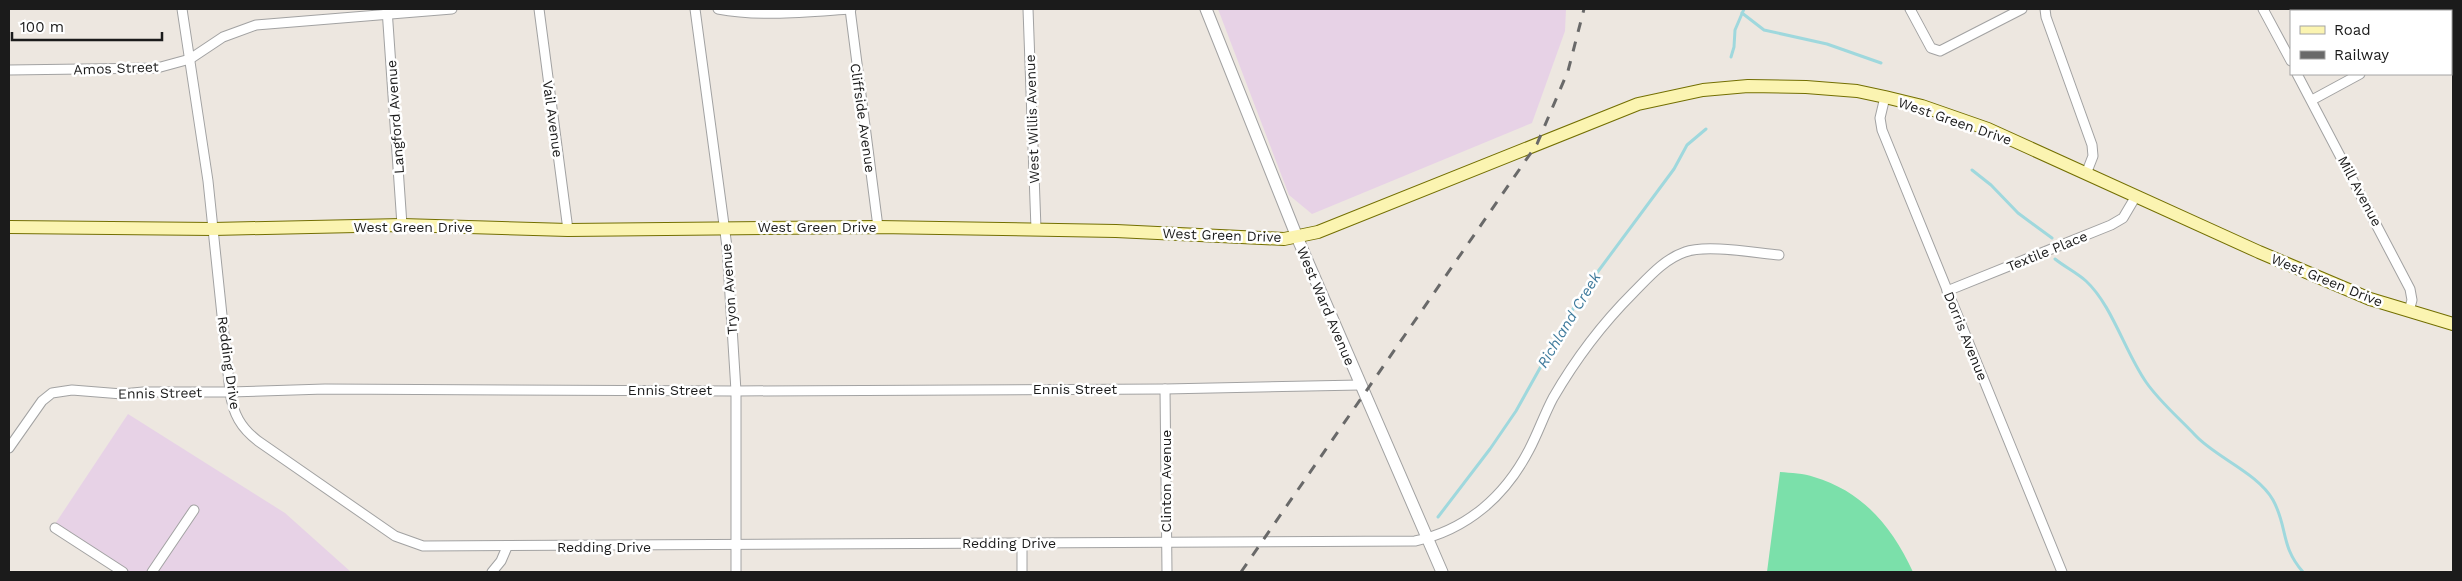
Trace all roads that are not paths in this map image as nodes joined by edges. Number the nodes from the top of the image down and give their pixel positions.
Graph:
1 (182, 9) edge
2 (452, 9) edge
3 (539, 9) edge
4 (695, 9) edge
5 (718, 9) edge
6 (850, 9) edge
7 (1028, 9) edge
8 (1206, 9) edge
9 (1910, 9) edge
10 (2022, 9) edge
11 (2045, 9) edge
12 (2263, 9) edge
13 (387, 12) edge
14 (190, 59) junction
15 (2290, 59) edge
16 (9, 70) edge
17 (2299, 75) edge
18 (2358, 75) edge
19 (1885, 98) junction
20 (2312, 100) junction
21 (2086, 174) junction
22 (2136, 196) junction
23 (402, 225) junction
24 (9, 227) edge
25 (878, 227) junction
26 (724, 228) junction
27 (213, 229) junction
28 (1036, 229) junction
29 (568, 230) junction
30 (1297, 237) junction
31 (1779, 255) dead end
32 (1947, 291) junction
33 (2408, 311) junction
34 (2453, 324) edge
35 (1360, 385) junction
36 (1165, 389) junction
37 (736, 391) junction
38 (230, 392) junction
39 (9, 448) edge
40 (194, 510) dead end
41 (55, 528) dead end
42 (1427, 538) junction
43 (1167, 542) junction
44 (1022, 543) junction
45 (735, 546) junction
46 (507, 547) junction
47 (123, 572) edge
48 (152, 572) edge
49 (492, 572) edge
50 (736, 572) edge
51 (1022, 572) edge
52 (1167, 572) edge
53 (1442, 572) edge
54 (2062, 572) edge

1 - 14 street, Redding Drive
2 - 13 street, Amos Street
3 - 29 street, Vail Avenue
4 - 26 street, Tryon Avenue
5 - 6 street
6 - 25 street, Cliffside Avenue
7 - 28 street, West Willis Avenue
8 - 30 street, West Ward Avenue
9 - 10 street
11 - 21 street
12 - 15 street
13 - 14 street, Amos Street
13 - 23 street, Langford Avenue
14 - 16 street, Amos Street
14 - 27 street, Redding Drive
17 - 20 street, Mill Avenue
18 - 20 street
19 - 21 main road, West Green Drive
19 - 30 main road, West Green Drive
19 - 32 street, Dorris Avenue
20 - 33 street, Mill Avenue
21 - 22 main road, West Green Drive
22 - 32 street, Textile Place
22 - 33 main road, West Green Drive
23 - 27 main road, West Green Drive
23 - 29 main road, West Green Drive
24 - 27 main road, West Green Drive
25 - 26 main road, West Green Drive
25 - 28 main road, West Green Drive
26 - 29 main road, West Green Drive
26 - 37 street, Tryon Avenue
27 - 38 street, Redding Drive
28 - 30 main road, West Green Drive
30 - 35 street, West Ward Avenue
31 - 42 street, Redding Drive
32 - 54 street, Dorris Avenue
33 - 34 main road, West Green Drive
35 - 36 street, Ennis Street
35 - 42 street, West Ward Avenue
36 - 37 street, Ennis Street
36 - 43 street, Clinton Avenue
37 - 38 street, Ennis Street
37 - 45 street, Tryon Avenue
38 - 39 street, Ennis Street
38 - 46 street, Redding Drive
40 - 48 street
41 - 47 street
42 - 43 street, Redding Drive
42 - 53 street, West Ward Avenue
43 - 44 street, Redding Drive
43 - 52 street, Clinton Avenue
44 - 45 street, Redding Drive
44 - 51 street
45 - 46 street, Redding Drive
45 - 50 street, Tryon Avenue
46 - 49 street

